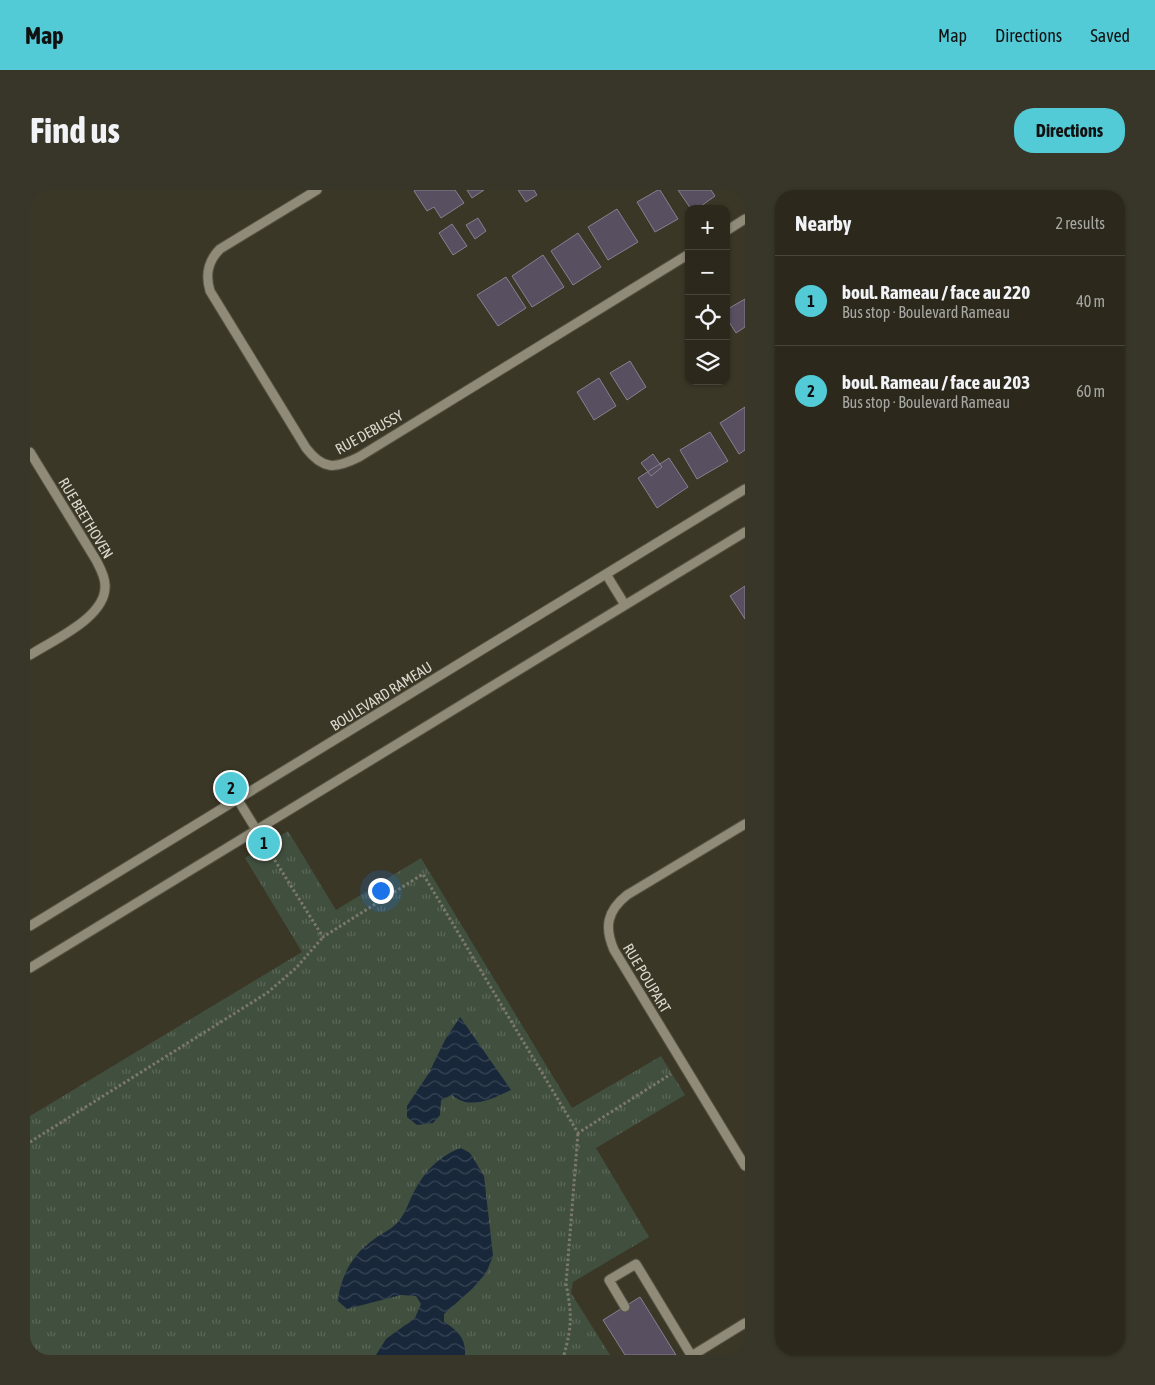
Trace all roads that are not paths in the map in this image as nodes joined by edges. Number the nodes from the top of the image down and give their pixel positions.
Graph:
1 (317, 190) edge
2 (745, 219) edge
3 (730, 228) edge
4 (685, 256) edge
5 (30, 452) edge
6 (745, 489) edge
7 (745, 532) edge
8 (606, 574) junction
9 (625, 605) junction
10 (30, 654) edge
11 (238, 800) junction
12 (745, 824) edge
13 (256, 831) junction
14 (30, 926) edge
15 (30, 968) edge
16 (745, 1166) edge
17 (625, 1307) dead end
18 (745, 1323) edge
19 (692, 1355) edge

1 - 4 street, RUE DEBUSSY
2 - 3 street
5 - 10 street, RUE BEETHOVEN
6 - 8 street, BOULEVARD RAMEAU
7 - 9 street
8 - 9 street
8 - 11 street, BOULEVARD RAMEAU
9 - 13 street
11 - 13 street
11 - 14 street, BOULEVARD RAMEAU
12 - 16 street, RUE POUPART
13 - 15 street
17 - 19 street
18 - 19 street

